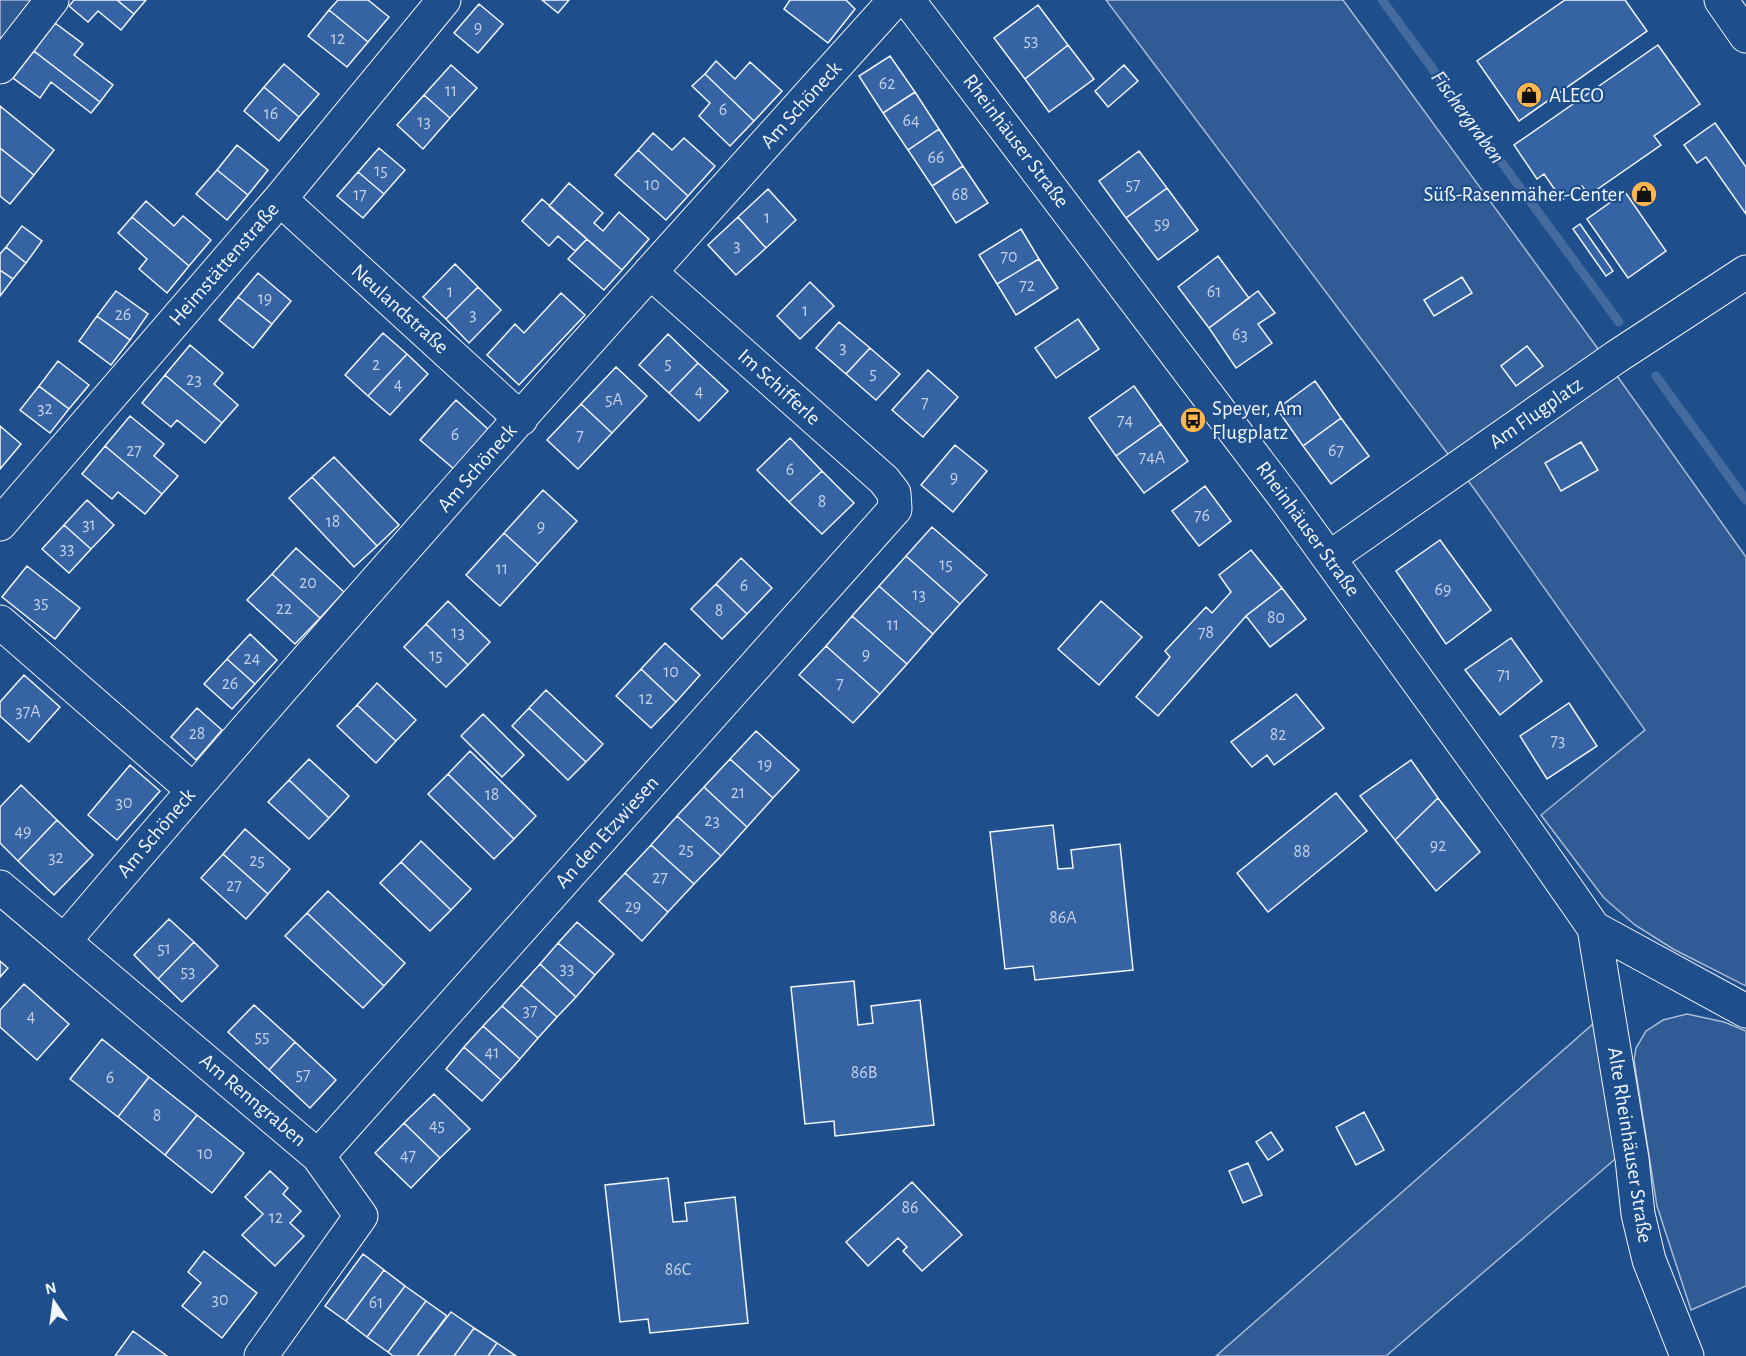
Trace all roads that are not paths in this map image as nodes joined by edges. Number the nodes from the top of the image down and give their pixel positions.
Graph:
1 (52, 0) edge
2 (444, 0) edge
3 (895, 0) edge
4 (908, 0) edge
5 (1721, 0) edge
6 (1746, 36) edge
7 (0, 67) edge
8 (280, 199) junction
9 (650, 272) junction
10 (1746, 272) edge
11 (521, 419) junction
12 (895, 509) joint
13 (0, 524) edge
14 (1329, 558) junction
15 (0, 622) edge
16 (193, 790) junction
17 (0, 887) edge
18 (1594, 928) junction
19 (65, 940) junction
20 (1746, 1011) edge
21 (318, 1156) junction
22 (261, 1356) edge
23 (1687, 1356) edge

1 - 7 street
2 - 8 street, Heimstättenstraße
3 - 9 street, Am Schöneck
4 - 14 street, Rheinhäuser Straße
5 - 6 street
8 - 11 street, Neulandstraße
8 - 13 street, Heimstättenstraße
9 - 11 street, Am Schöneck
9 - 12 street, Im Schifferle
10 - 14 street, Am Flugplatz
11 - 16 street, Am Schöneck
12 - 21 street, An den Etzwiesen
14 - 18 street, Rheinhäuser Straße
15 - 16 street
16 - 19 street, Am Schöneck
17 - 19 street, Am Renngraben
18 - 20 street, Rheinhäuser Straße
18 - 23 street, Alte Rheinhäuser Straße
19 - 21 street, Am Renngraben
21 - 22 street, Am Renngraben

